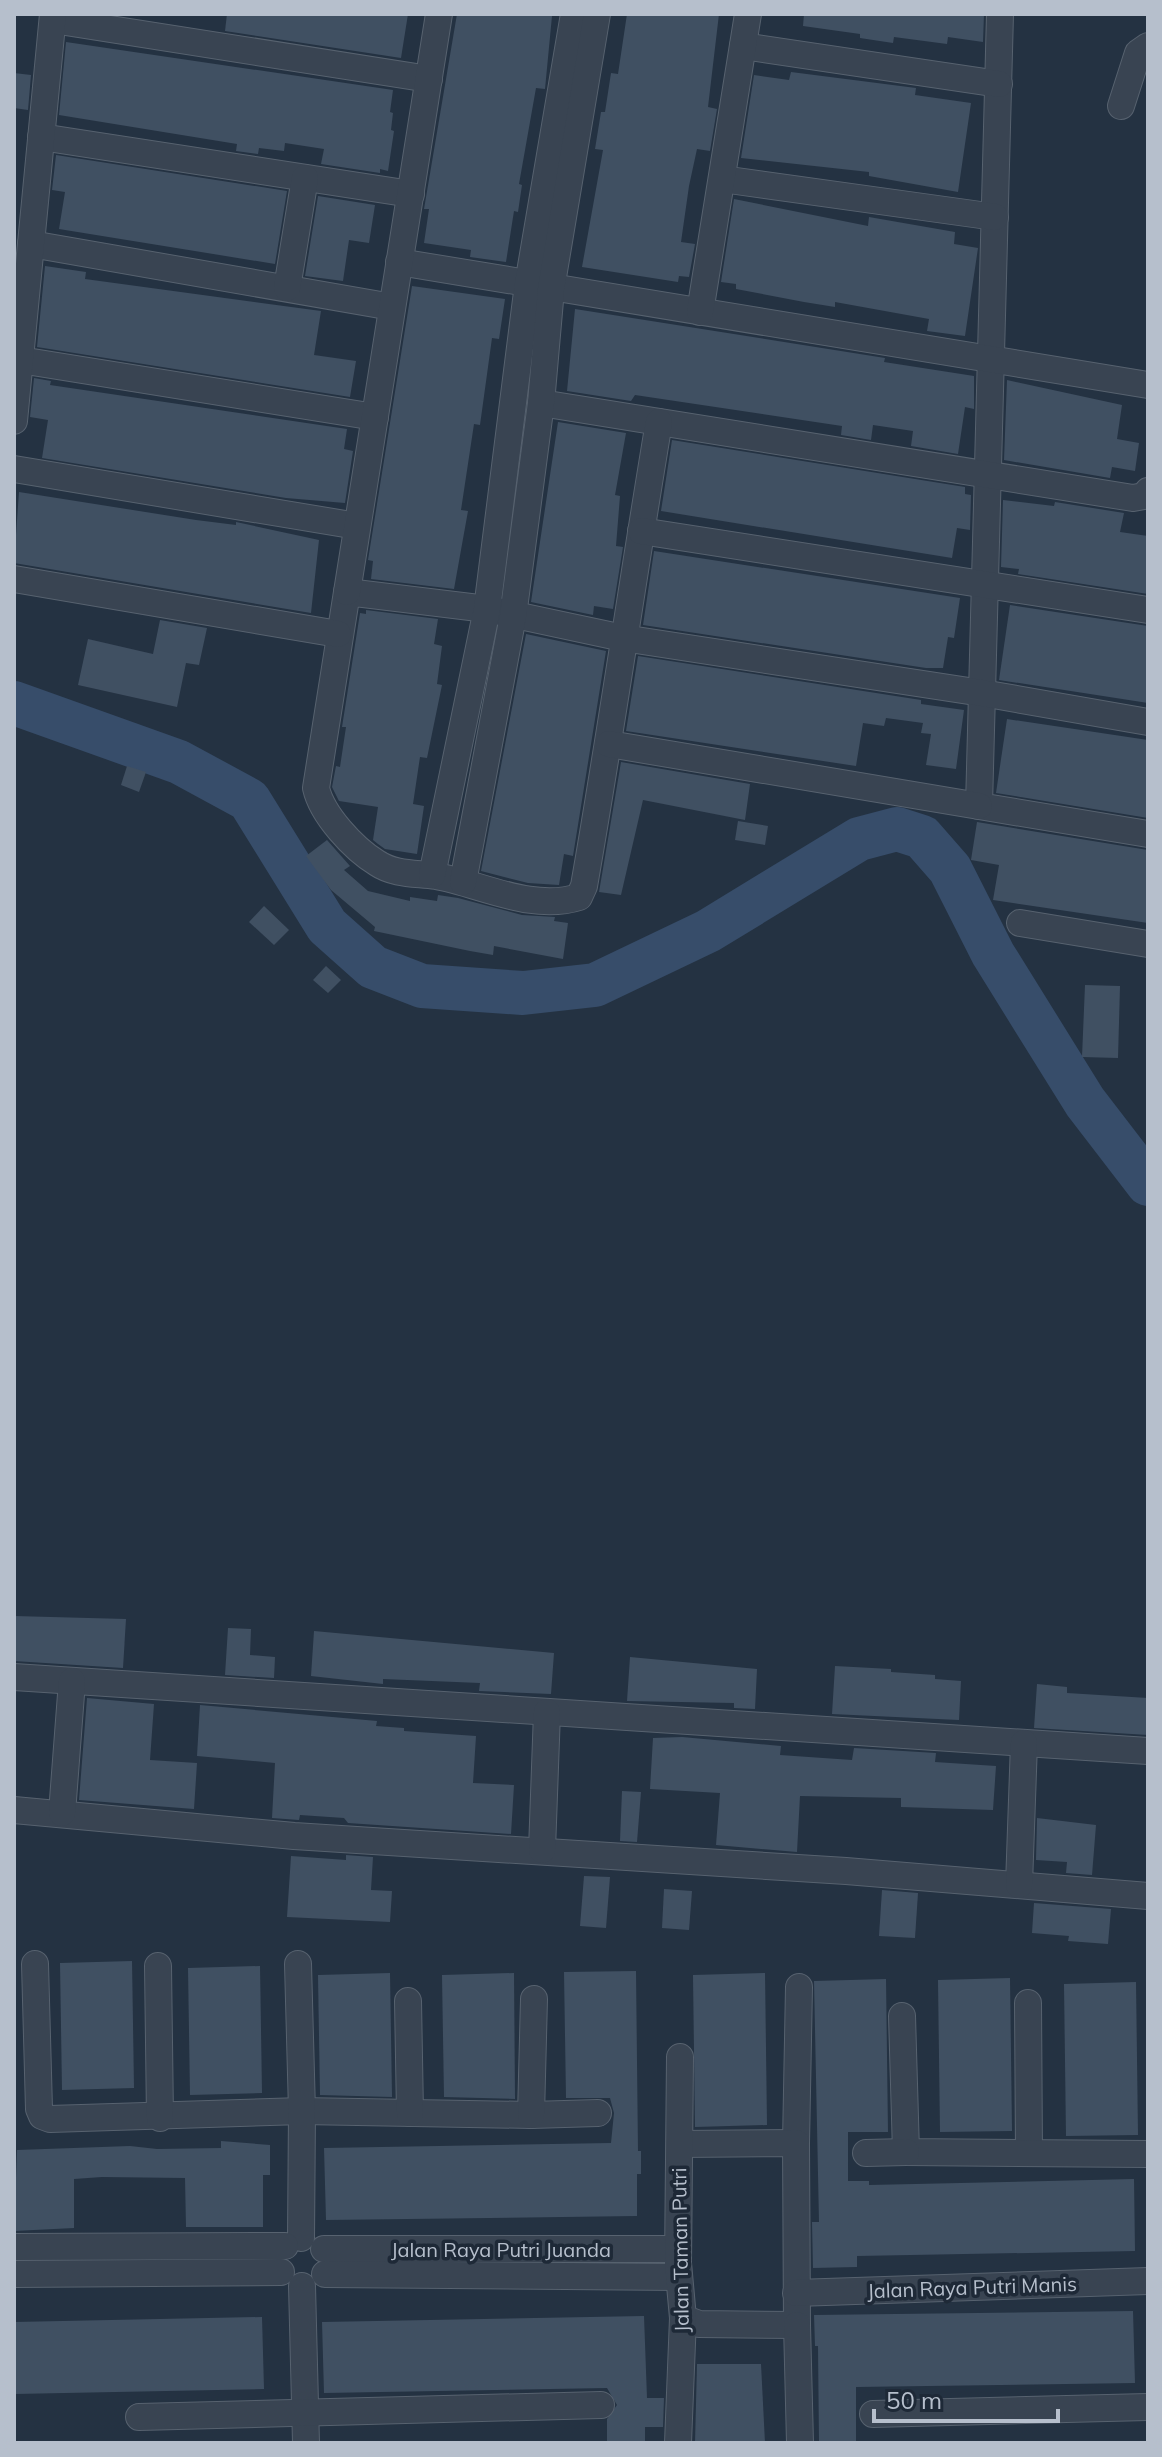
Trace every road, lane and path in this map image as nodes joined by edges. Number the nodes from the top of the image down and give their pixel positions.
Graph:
1 (439, 14) edge
2 (574, 14) edge
3 (597, 14) edge
4 (748, 14) edge
5 (1000, 14) edge
6 (53, 17) edge
7 (743, 46) junction
8 (1148, 46) edge
9 (429, 79) junction
10 (999, 84) junction
11 (575, 85) junction
12 (1121, 106) dead end
13 (41, 137) junction
14 (305, 178) junction
15 (722, 179) junction
16 (411, 194) junction
17 (995, 217) junction
18 (31, 244) junction
19 (399, 262) junction
20 (540, 286) junction
21 (287, 288) junction
22 (392, 307) junction
23 (700, 312) junction
24 (20, 360) junction
25 (991, 360) junction
26 (1148, 385) edge
27 (541, 403) junction
28 (375, 417) junction
29 (14, 421) edge
30 (659, 422) junction
31 (14, 469) edge
32 (988, 474) junction
33 (1146, 493) edge
34 (357, 526) junction
35 (641, 531) junction
36 (14, 579) edge
37 (985, 583) junction
38 (347, 592) junction
39 (487, 609) junction
40 (1148, 610) edge
41 (513, 616) junction
42 (338, 634) junction
43 (623, 638) junction
44 (982, 693) junction
45 (1148, 722) edge
46 (609, 744) junction
47 (979, 806) junction
48 (1148, 834) edge
49 (432, 875) junction
50 (463, 882) junction
51 (1020, 923) dead end
52 (1148, 944) edge
53 (14, 1677) edge
54 (72, 1681) junction
55 (547, 1712) junction
56 (1024, 1743) junction
57 (1148, 1751) edge
58 (14, 1810) edge
59 (62, 1813) junction
60 (542, 1850) junction
61 (1019, 1885) junction
62 (1148, 1896) edge
63 (35, 1964) dead end
64 (298, 1964) dead end
65 (158, 1966) dead end
66 (799, 1987) dead end
67 (534, 1999) dead end
68 (408, 2001) dead end
69 (1028, 2003) dead end
70 (902, 2016) dead end
71 (680, 2057) dead end
72 (302, 2111) junction
73 (410, 2113) junction
74 (598, 2113) dead end
75 (531, 2115) junction
76 (160, 2118) junction
77 (796, 2143) junction
78 (680, 2144) junction
79 (906, 2152) junction
80 (1029, 2152) junction
81 (866, 2153) dead end
82 (1148, 2154) edge
83 (14, 2247) edge
84 (678, 2249) junction
85 (303, 2261) junction
86 (14, 2274) edge
87 (678, 2277) junction
88 (1148, 2281) edge
89 (796, 2293) junction
90 (683, 2318) junction
91 (797, 2325) junction
92 (601, 2405) dead end
93 (1148, 2407) edge
94 (305, 2413) junction
95 (873, 2414) dead end
96 (139, 2417) dead end
97 (306, 2443) edge
98 (678, 2443) edge
99 (800, 2443) edge

1 - 9 street
2 - 11 street
3 - 11 street
4 - 7 street
5 - 10 street
6 - 9 street
6 - 13 street
7 - 10 street
7 - 15 street
8 - 12 street
9 - 16 street
10 - 17 street
11 - 20 street
13 - 14 street
13 - 18 street
14 - 16 street
14 - 21 street
15 - 17 street
15 - 23 street
16 - 19 street
17 - 25 street
18 - 21 street
18 - 24 street
19 - 20 street
19 - 22 street
20 - 23 street
20 - 27 street
20 - 39 street
21 - 22 street
22 - 28 street
23 - 25 street
24 - 28 street
24 - 29 street
25 - 26 street
25 - 32 street
27 - 30 street
27 - 41 street
28 - 34 street
30 - 32 street
30 - 35 street
31 - 34 street
32 - 33 street
32 - 37 street
34 - 38 street
35 - 37 street
35 - 43 street
36 - 42 street
37 - 40 street
37 - 44 street
38 - 39 street
38 - 42 street
39 - 41 street
39 - 49 street
41 - 43 street
41 - 50 street
42 - 49 street
43 - 44 street
43 - 46 street
44 - 45 street
44 - 47 street
46 - 47 street
46 - 50 street
47 - 48 street
49 - 50 street
51 - 52 street
53 - 54 street
54 - 55 street
54 - 59 street
55 - 56 street
55 - 60 street
56 - 57 street
56 - 61 street
58 - 59 street
59 - 60 street
60 - 61 street
61 - 62 street
63 - 76 street
64 - 72 street
65 - 76 street
66 - 77 street
67 - 75 street
68 - 73 street
69 - 80 street
70 - 79 street
71 - 78 street, Jalan Taman Putri
72 - 73 street
72 - 76 street
72 - 85 street
73 - 75 street
74 - 75 street
77 - 78 street
77 - 89 street
78 - 84 street, Jalan Taman Putri
79 - 80 street
79 - 81 street
80 - 82 street
83 - 85 street, Jalan Raya Putri Juanda
84 - 85 street, Jalan Raya Putri Juanda
84 - 87 street, Jalan Taman Putri
85 - 86 street, Jalan Raya Putri Juanda
85 - 87 street, Jalan Raya Putri Juanda
85 - 94 street
87 - 90 street, Jalan Taman Putri
88 - 89 street, Jalan Raya Putri Manis
89 - 91 street
90 - 91 street
90 - 98 street, Jalan Taman Putri
91 - 99 street
92 - 94 street
93 - 95 street
94 - 96 street
94 - 97 street

